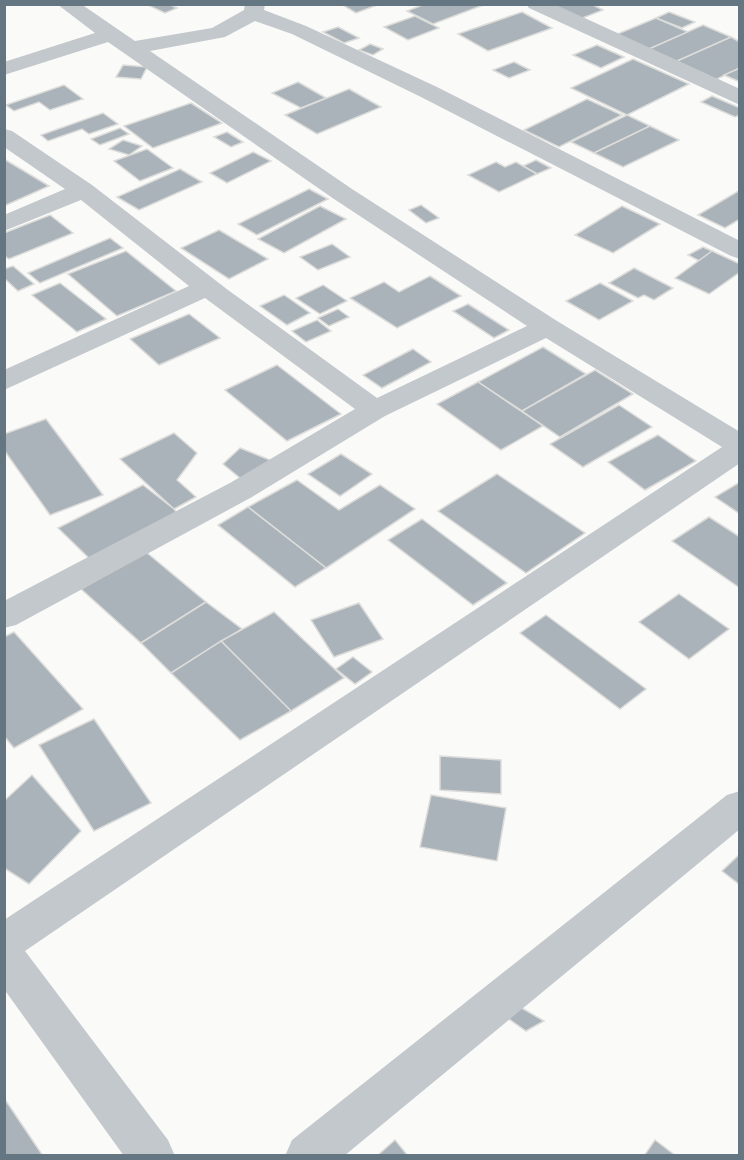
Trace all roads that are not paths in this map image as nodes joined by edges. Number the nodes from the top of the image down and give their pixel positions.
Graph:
1 (67, 4) edge
2 (536, 4) edge
3 (255, 9) edge
4 (218, 33) junction
5 (109, 35) junction
6 (132, 48) junction
7 (4, 69) edge
8 (193, 69) junction
9 (740, 98) edge
10 (4, 136) edge
11 (83, 190) junction
12 (4, 224) edge
13 (740, 251) edge
14 (208, 287) junction
15 (547, 327) junction
16 (4, 381) edge
17 (375, 410) junction
18 (740, 447) edge
19 (4, 616) edge
20 (740, 806) edge
21 (4, 943) edge
22 (4, 956) edge
23 (152, 1155) edge
24 (308, 1155) edge

1 - 5 street
2 - 9 street
3 - 4 street
3 - 13 street
4 - 6 street
4 - 8 street
5 - 6 street
5 - 7 street
6 - 8 street
8 - 15 street
10 - 11 street
11 - 12 street
11 - 14 street
14 - 16 street
14 - 17 street
15 - 17 street
15 - 18 street
17 - 19 street
18 - 21 street
20 - 24 street
22 - 23 street

